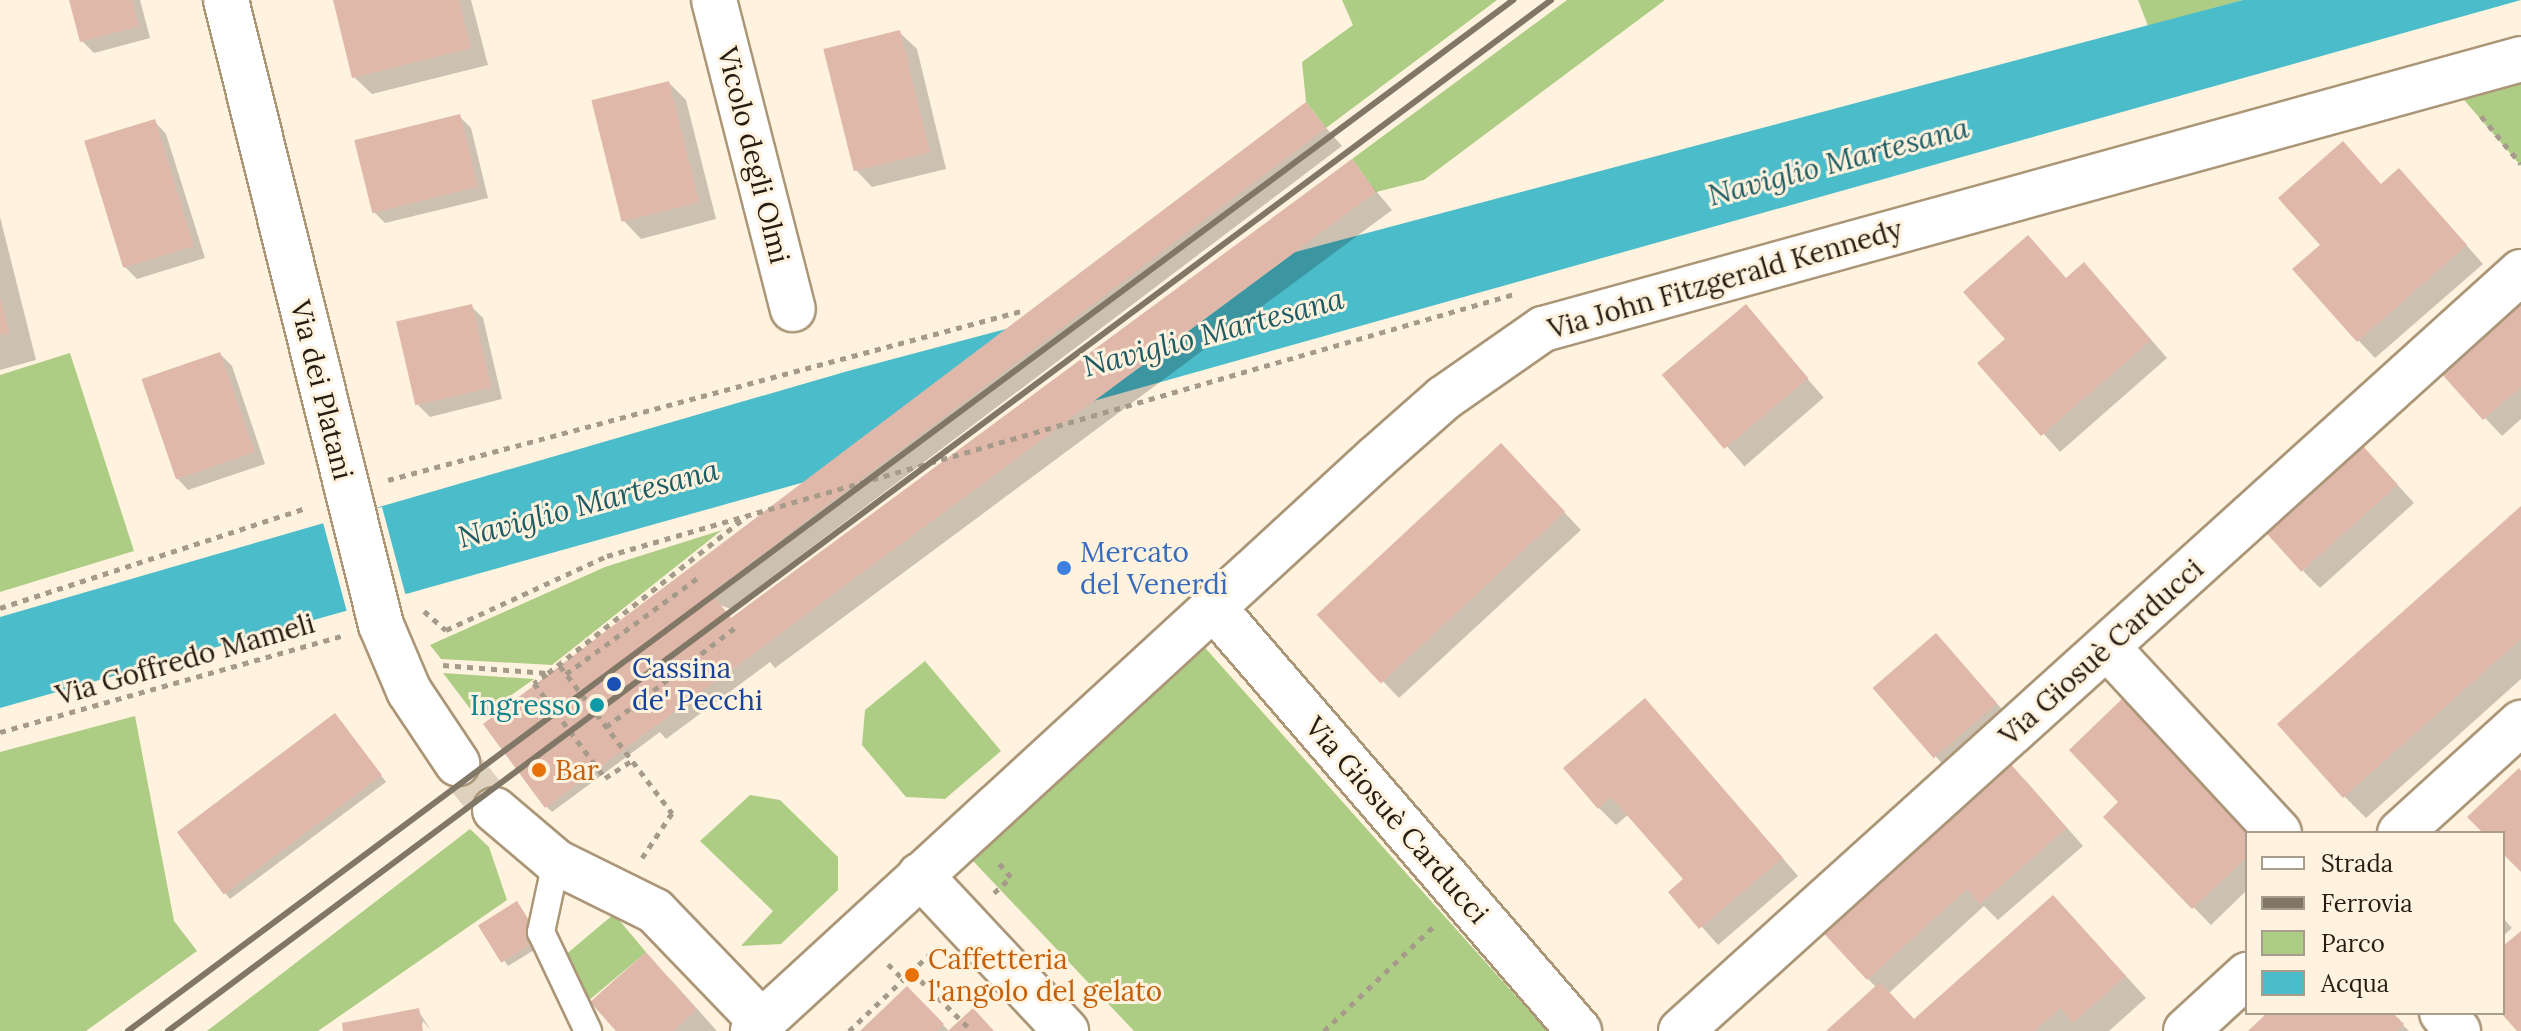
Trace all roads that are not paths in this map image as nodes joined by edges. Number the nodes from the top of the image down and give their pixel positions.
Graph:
1 (226, 0) edge
2 (714, 0) edge
3 (2521, 59) edge
4 (2521, 272) edge
5 (793, 309) dead end
6 (1214, 608) junction
7 (2107, 647) junction
8 (2518, 732) edge
9 (457, 763) tunnel mouth
10 (495, 810) tunnel mouth
11 (2277, 831) edge
12 (2402, 831) edge
13 (556, 862) junction
14 (910, 885) junction
15 (2245, 977) edge
16 (2444, 1015) edge
17 (758, 1026) edge
18 (588, 1031) edge
19 (1028, 1031) edge
20 (1066, 1031) edge
21 (1579, 1031) edge
22 (1681, 1031) edge
23 (2186, 1031) edge
24 (2458, 1031) edge

1 - 9 street, Via dei Platani
2 - 5 street, Vicolo degli Olmi
3 - 6 street, Via John Fitzgerald Kennedy
4 - 7 street, Via Giosuè Carducci
6 - 14 street, Via John Fitzgerald Kennedy
6 - 21 street, Via Giosuè Carducci
7 - 11 street
7 - 22 street, Via Giosuè Carducci
8 - 12 street
10 - 13 street
13 - 17 street
13 - 18 lane
14 - 17 street, Via John Fitzgerald Kennedy
14 - 19 street
14 - 20 street
15 - 23 street
16 - 24 street

